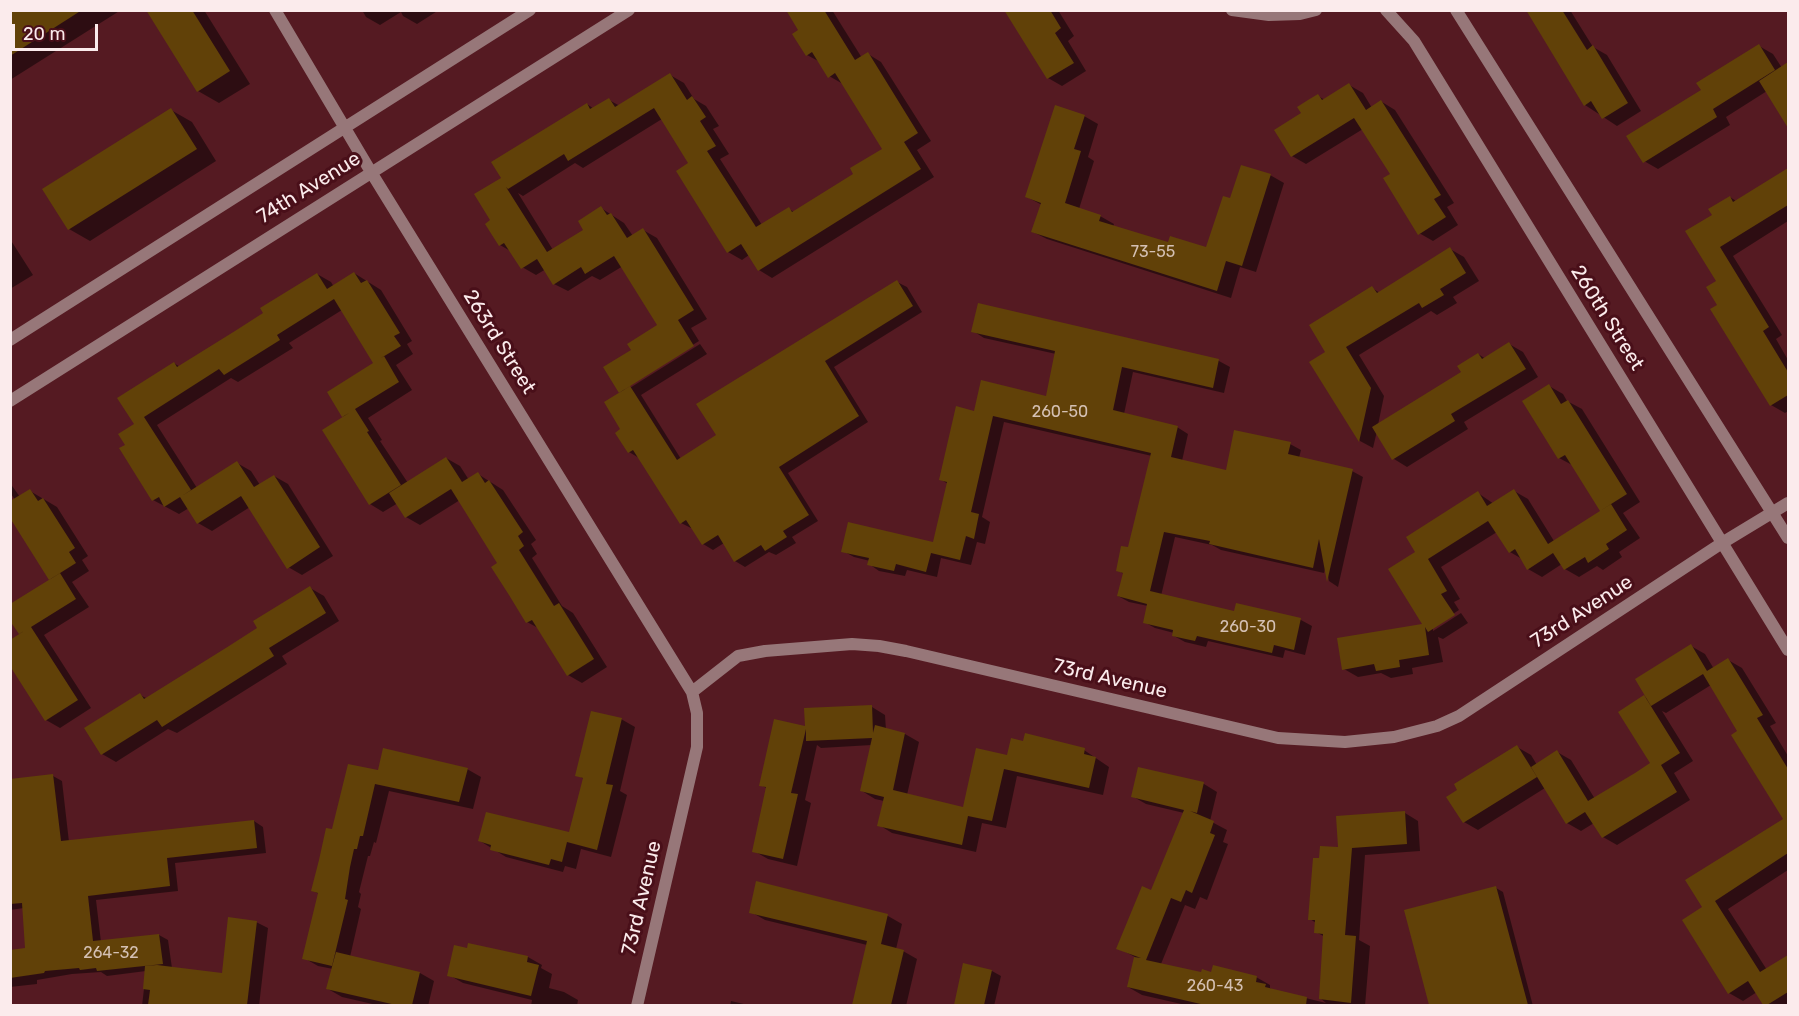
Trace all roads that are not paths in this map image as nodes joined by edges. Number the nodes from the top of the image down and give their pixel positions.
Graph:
1 (276, 10) edge
2 (530, 10) edge
3 (629, 10) edge
4 (1232, 10) edge
5 (1316, 10) edge
6 (1386, 10) edge
7 (1456, 10) edge
8 (346, 127) junction
9 (371, 172) junction
10 (10, 340) edge
11 (10, 400) edge
12 (1788, 503) edge
13 (1773, 513) junction
14 (1788, 538) edge
15 (1722, 543) junction
16 (1788, 650) edge
17 (692, 693) junction
18 (637, 1005) edge

1 - 8 street, 263rd Street
2 - 8 street, 74th Avenue
3 - 9 street, 74th Avenue
4 - 5 street
6 - 15 street, 260th Street
7 - 13 street, 260th Street
8 - 9 street, 263rd Street
8 - 10 street, 74th Avenue
9 - 11 street, 74th Avenue
9 - 17 street, 263rd Street
12 - 13 street, 73rd Avenue
13 - 14 street, 260th Street
13 - 15 street, 73rd Avenue
15 - 16 street, 260th Street
15 - 17 street, 73rd Avenue
17 - 18 street, 73rd Avenue

